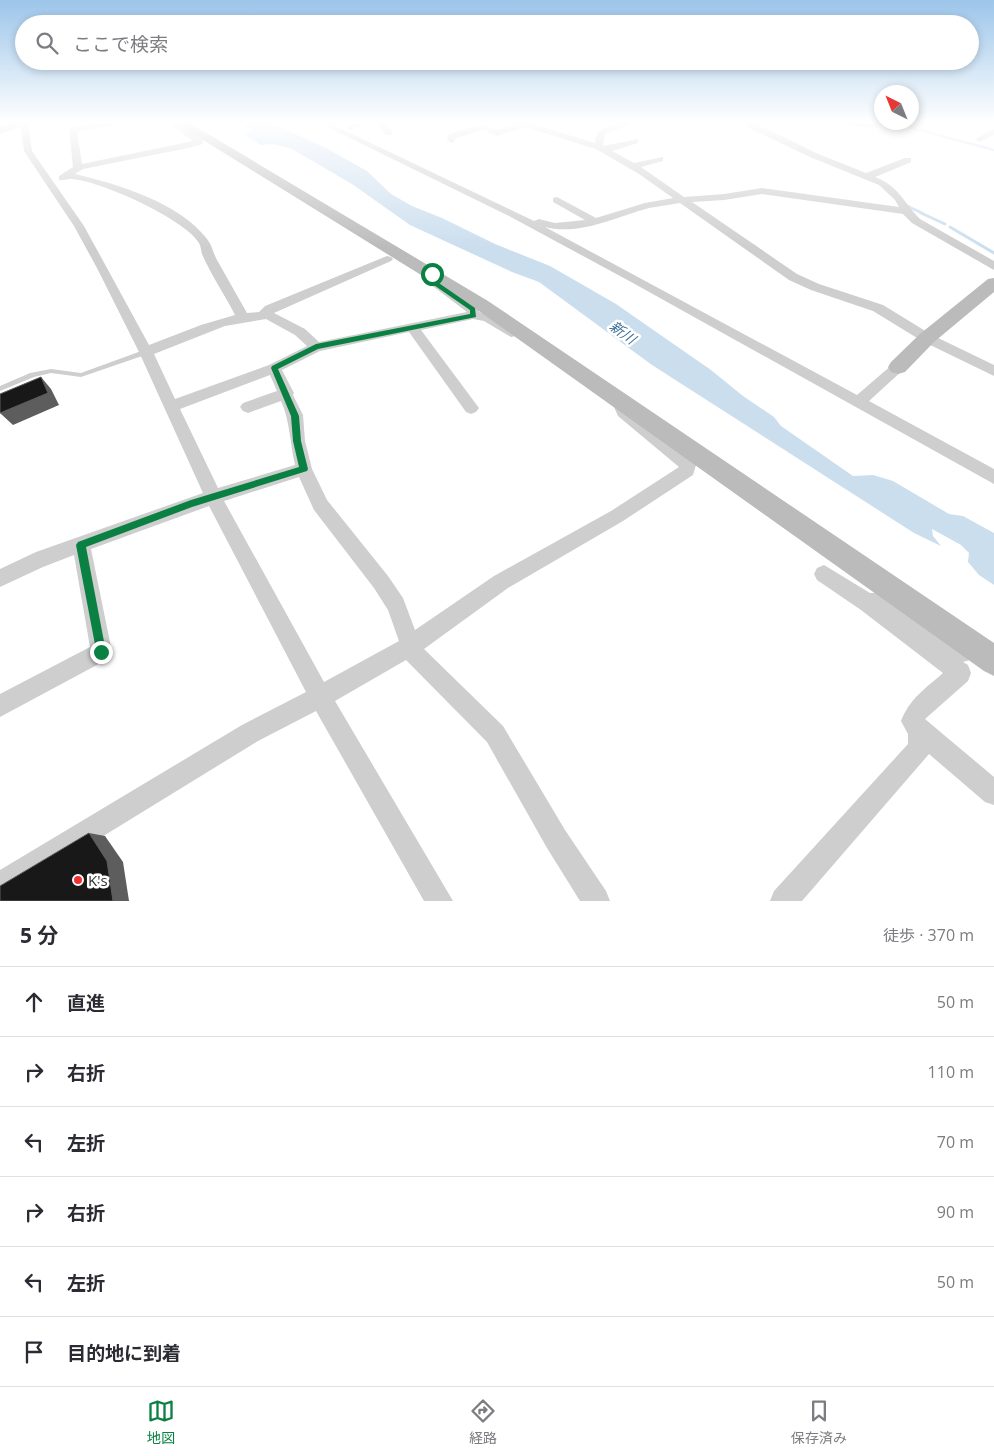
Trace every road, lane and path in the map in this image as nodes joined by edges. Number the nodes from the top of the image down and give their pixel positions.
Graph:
1 (36, 164) edge
2 (94, 164) edge
3 (250, 164) edge
4 (409, 164) edge
5 (629, 164) edge
6 (642, 164) edge
7 (837, 164) edge
8 (898, 164) edge
9 (78, 167) joint
10 (632, 167) junction
11 (69, 176) junction
12 (868, 176) junction
13 (46, 180) junction
14 (557, 200) dead end
15 (681, 200) junction
16 (906, 211) junction
17 (513, 214) junction
18 (596, 222) junction
19 (387, 260) dead end
20 (994, 266) edge
21 (432, 274) junction
22 (994, 283) edge
23 (263, 315) junction
24 (473, 315) junction
25 (243, 317) junction
26 (413, 328) junction
27 (927, 338) junction
28 (539, 345) junction
29 (316, 347) junction
30 (146, 352) junction
31 (898, 367) joint
32 (274, 368) junction
33 (994, 371) edge
34 (0, 389) edge
35 (286, 394) junction
36 (620, 400) junction
37 (859, 402) junction
38 (171, 406) junction
39 (248, 408) dead end
40 (471, 408) dead end
41 (304, 469) junction
42 (994, 477) edge
43 (214, 498) junction
44 (81, 545) junction
45 (824, 574) dead end
46 (0, 578) edge
47 (868, 603) junction
48 (410, 646) junction
49 (985, 655) edge
50 (320, 697) junction
51 (0, 706) edge
52 (919, 732) junction
53 (994, 793) edge
54 (0, 886) edge
55 (438, 901) edge
56 (596, 901) edge
57 (784, 901) edge

1 - 13 street
2 - 9 street
3 - 21 street
4 - 17 street
5 - 10 street
6 - 10 street
7 - 12 street
8 - 12 street
9 - 11 street
10 - 15 street
11 - 13 street
11 - 25 street
12 - 16 street
13 - 30 street
14 - 18 street
15 - 16 street
15 - 18 street
15 - 27 street
16 - 20 street
17 - 18 street
17 - 37 street
19 - 23 street
21 - 24 street
21 - 28 street
22 - 27 street
23 - 25 street
23 - 29 street
24 - 26 street
24 - 28 street
25 - 30 street
26 - 29 street
26 - 40 street
27 - 31 street
27 - 33 street
28 - 36 street
29 - 32 street
30 - 34 lane
30 - 38 street
31 - 37 street
32 - 35 street
32 - 38 street
35 - 39 street
35 - 41 street
36 - 48 street
36 - 49 street
37 - 42 street
38 - 43 street
41 - 43 street
41 - 48 street
43 - 44 street
43 - 50 street
44 - 46 street
44 - 51 street
45 - 47 street
47 - 49 street
47 - 52 street
48 - 50 street
48 - 56 street
50 - 54 street
50 - 55 street
52 - 53 street
52 - 57 street

